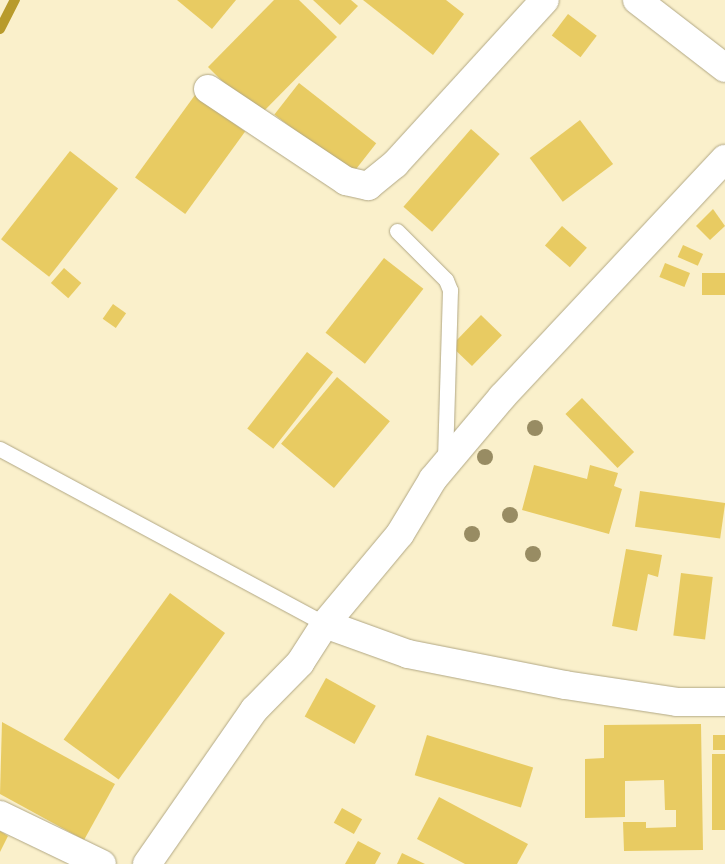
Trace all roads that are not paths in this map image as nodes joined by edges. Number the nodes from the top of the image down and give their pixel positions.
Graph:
1 (545, 0) edge
2 (637, 0) edge
3 (725, 68) edge
4 (208, 88) dead end
5 (725, 159) edge
6 (397, 232) dead end
7 (0, 449) edge
8 (445, 464) junction
9 (325, 624) junction
10 (725, 702) edge
11 (0, 815) edge
12 (102, 864) edge
13 (147, 864) edge

1 - 4 street
2 - 3 street
5 - 8 street
6 - 8 lane
7 - 9 lane
8 - 9 street
9 - 10 street
9 - 13 street
11 - 12 street

